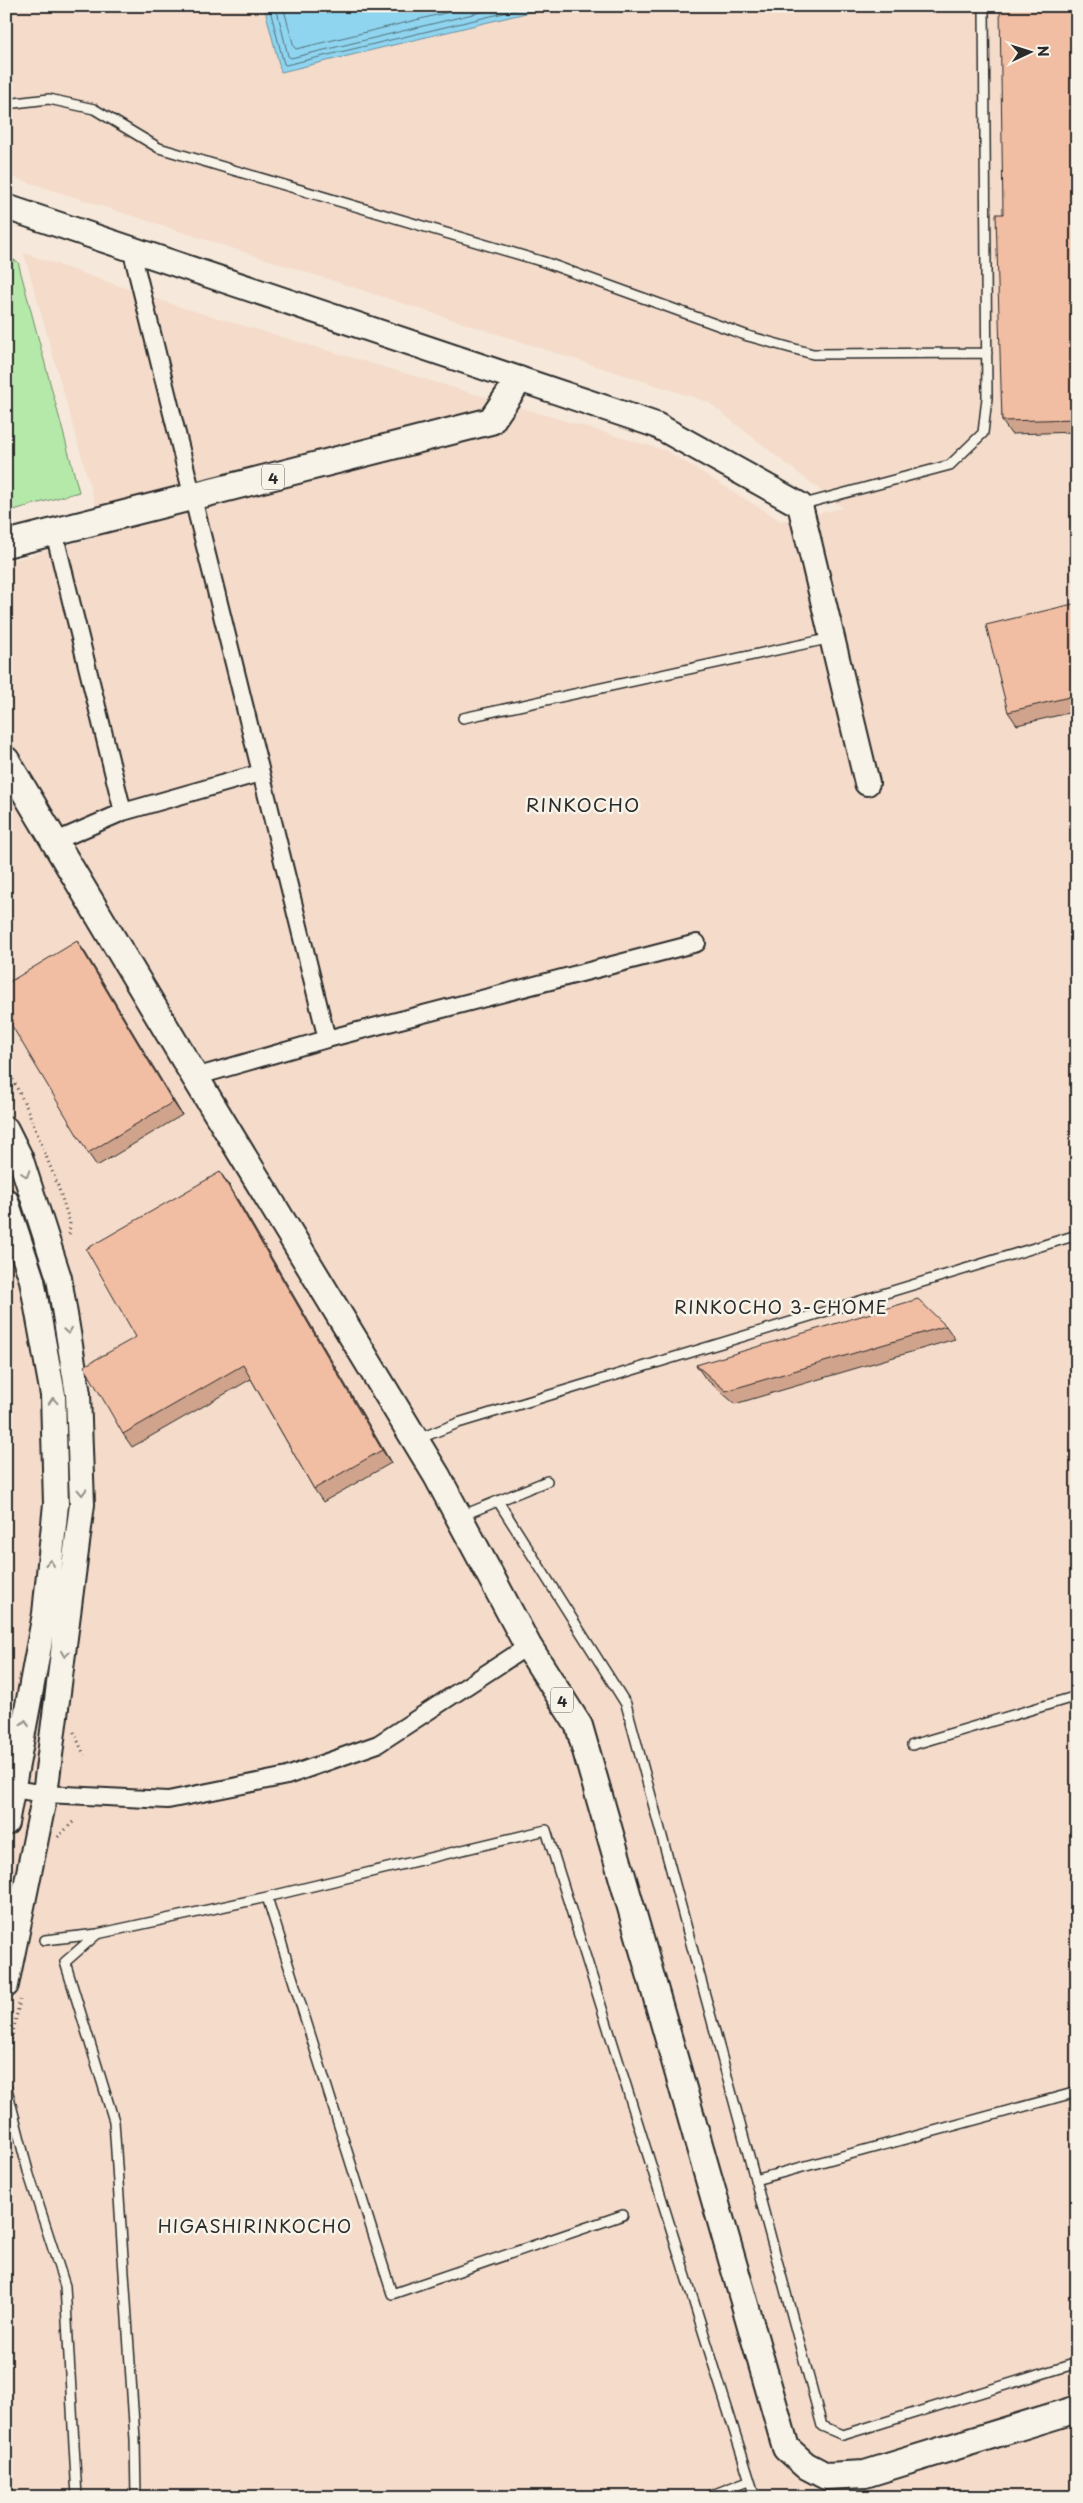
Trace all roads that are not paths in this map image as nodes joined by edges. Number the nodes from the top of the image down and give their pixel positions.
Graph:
1 (984, 6) edge
2 (6, 104) edge
3 (6, 207) edge
4 (131, 248) junction
5 (987, 353) junction
6 (519, 380) junction
7 (191, 498) junction
8 (800, 505) junction
9 (54, 532) junction
10 (6, 544) edge
11 (832, 638) junction
12 (464, 718) dead end
13 (6, 760) edge
14 (260, 773) junction
15 (867, 783) dead end
16 (123, 812) junction
17 (56, 841) junction
18 (697, 943) dead end
19 (327, 1039) junction
20 (195, 1077) junction
21 (6, 1130) edge
22 (6, 1201) edge
23 (1077, 1234) edge
24 (415, 1440) junction
25 (548, 1481) dead end
26 (498, 1501) junction
27 (459, 1517) junction
28 (528, 1646) junction
29 (1077, 1696) edge
30 (912, 1745) dead end
31 (13, 1789) junction
32 (45, 1794) junction
33 (6, 1822) edge
34 (267, 1897) junction
35 (97, 1934) junction
36 (45, 1940) dead end
37 (6, 1985) edge
38 (7, 2089) edge
39 (1077, 2092) edge
40 (755, 2180) junction
41 (623, 2215) dead end
42 (1077, 2363) edge
43 (1077, 2409) edge
44 (748, 2481) junction
45 (77, 2497) edge
46 (136, 2497) edge
47 (707, 2497) edge
48 (755, 2497) edge

1 - 5 lane
2 - 5 lane
3 - 4 street
4 - 6 street
4 - 7 street
5 - 8 lane
6 - 7 main road, 4
6 - 8 street
7 - 9 main road, 4
7 - 14 street
8 - 11 street
9 - 10 main road, 4
9 - 16 street
11 - 12 lane
11 - 15 street
13 - 17 main road, 4
14 - 16 street
14 - 19 street
16 - 17 street
17 - 20 main road, 4
18 - 19 street
19 - 20 street
20 - 24 main road, 4
21 -> 32 street
31 -> 22 street
23 - 24 lane
24 - 27 main road, 4
25 - 26 lane
26 - 27 lane
26 - 40 lane
27 - 28 main road, 4
28 - 32 street
28 - 43 main road, 4
29 - 30 lane
31 - 32 street
31 - 33 street
32 - 37 street
34 - 35 lane
34 - 41 lane
34 - 44 lane
35 - 36 lane
35 - 46 lane
38 - 45 lane
39 - 40 lane
40 - 42 lane
44 - 47 lane
44 - 48 lane

